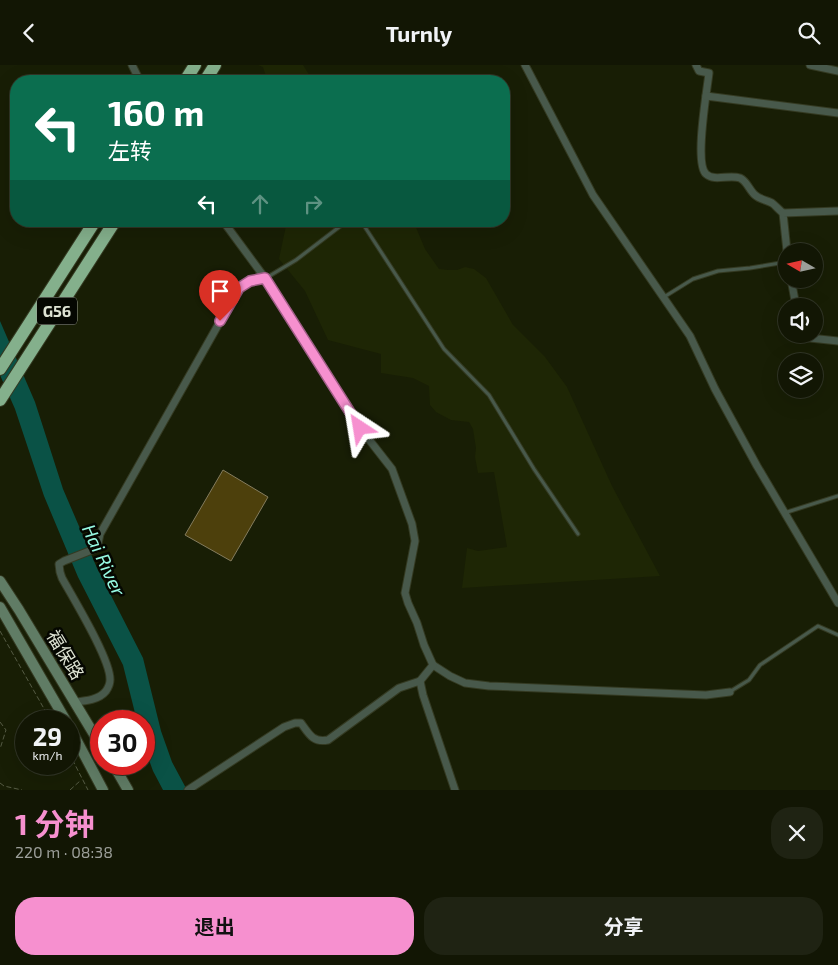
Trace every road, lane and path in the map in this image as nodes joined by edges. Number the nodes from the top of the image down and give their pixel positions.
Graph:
1 (525, 65) edge
2 (696, 65) edge
3 (810, 65) edge
4 (838, 71) edge
5 (706, 95) junction
6 (838, 113) edge
7 (838, 211) edge
8 (783, 213) junction
9 (91, 227) edge
10 (111, 227) edge
11 (227, 227) edge
12 (339, 227) edge
13 (365, 227) edge
14 (786, 243) edge
15 (778, 263) edge
16 (265, 278) junction
17 (664, 297) junction
18 (823, 339) edge
19 (838, 341) edge
20 (0, 369) edge
21 (0, 400) edge
22 (838, 495) edge
23 (784, 513) junction
24 (578, 534) dead end
25 (0, 581) edge
26 (838, 603) edge
27 (0, 607) edge
28 (0, 631) edge
29 (838, 635) edge
30 (433, 665) junction
31 (420, 681) junction
32 (730, 692) joint
33 (74, 703) junction
34 (45, 710) edge
35 (60, 710) edge
36 (0, 722) edge
37 (90, 728) edge
38 (80, 747) edge
39 (0, 749) edge
40 (80, 774) edge
41 (119, 775) edge
42 (80, 781) dead end
43 (0, 783) edge
44 (191, 789) edge
45 (22, 790) edge
46 (70, 790) edge
47 (88, 790) edge
48 (103, 790) edge
49 (128, 790) edge
50 (456, 790) edge

1 - 17 street
2 - 5 street
3 - 4 street
5 - 6 street
5 - 8 street
7 - 8 street
8 - 14 street
9 - 20 highway, G56
10 - 21 highway, G56
11 - 16 street
12 - 16 lane
13 - 24 lane
15 - 17 lane
16 - 30 street
16 - 33 street
17 - 23 street
18 - 19 street
22 - 23 lane
23 - 26 street
25 - 33 main road, 福保路
27 - 35 main road, 福保路
28 - 34 path
29 - 32 lane
30 - 31 street
30 - 32 street
31 - 44 street
31 - 50 street
33 - 37 main road, 福保路
36 - 39 path
38 - 48 main road
40 - 47 path
41 - 49 main road
42 - 46 path
43 - 45 path

